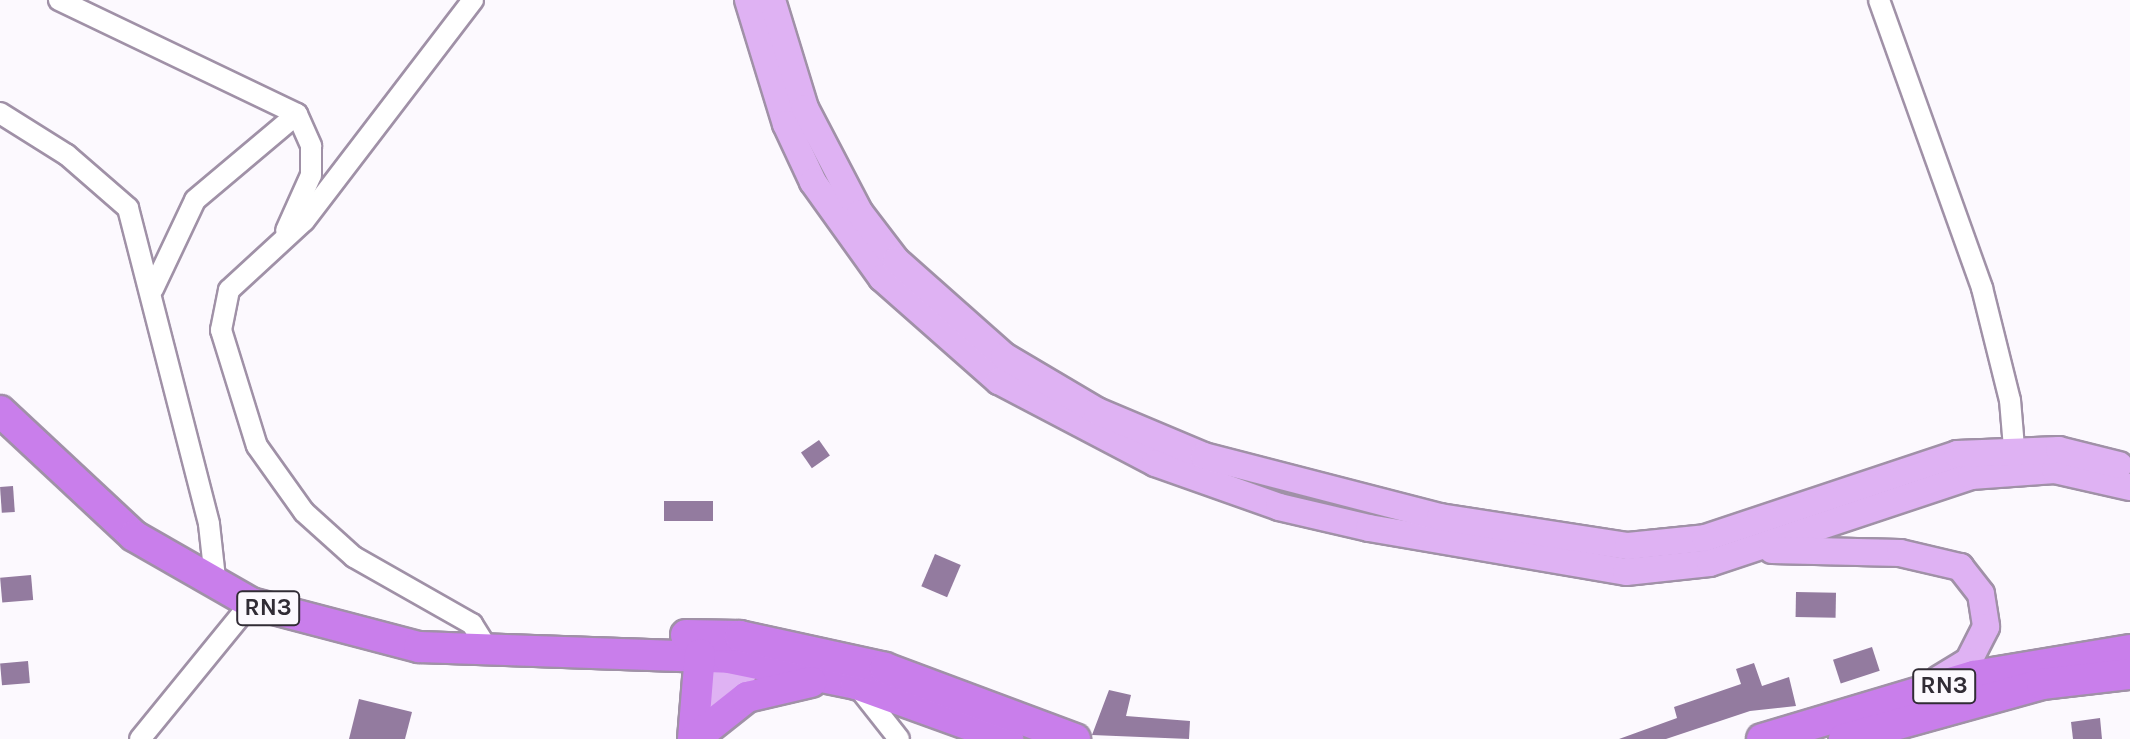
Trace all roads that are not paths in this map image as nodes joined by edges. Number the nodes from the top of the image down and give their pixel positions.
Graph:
1 (59, 0) edge
2 (473, 0) edge
3 (748, 0) edge
4 (772, 0) edge
5 (1879, 0) edge
6 (0, 113) edge
7 (297, 114) junction
8 (281, 242) junction
9 (153, 289) junction
10 (0, 411) edge
11 (2014, 448) junction
12 (2130, 468) edge
13 (2130, 487) edge
14 (1710, 563) junction
15 (216, 587) junction
16 (251, 603) junction
17 (598, 649) junction
18 (737, 650) junction
19 (2130, 650) edge
20 (490, 653) junction
21 (2130, 674) edge
22 (852, 683) junction
23 (1893, 702) junction
24 (996, 725) edge
25 (140, 739) edge
26 (694, 739) edge
27 (899, 739) edge
28 (1075, 739) edge
29 (1762, 739) edge
30 (1844, 739) edge

1 - 7 street
2 - 8 street
3 - 14 main road
4 - 11 main road
5 - 11 street
6 - 9 street
7 - 8 street
7 - 9 street
8 - 20 street
9 - 15 street
10 - 15 highway, RN3
11 - 12 main road
13 - 14 main road
14 - 23 main road
15 - 16 highway, RN3
16 - 20 highway, RN3
16 - 25 street
17 - 18 highway, RN3
17 - 18 highway, RN3
17 - 20 highway, RN3
18 - 22 highway, RN3
18 - 24 highway, RN3
18 - 26 highway
18 - 26 main road
19 - 23 highway, RN3
21 - 30 highway, RN3
22 - 24 highway, RN3
22 - 26 highway
22 - 27 street
23 - 29 highway, RN3
24 - 28 highway, RN3

